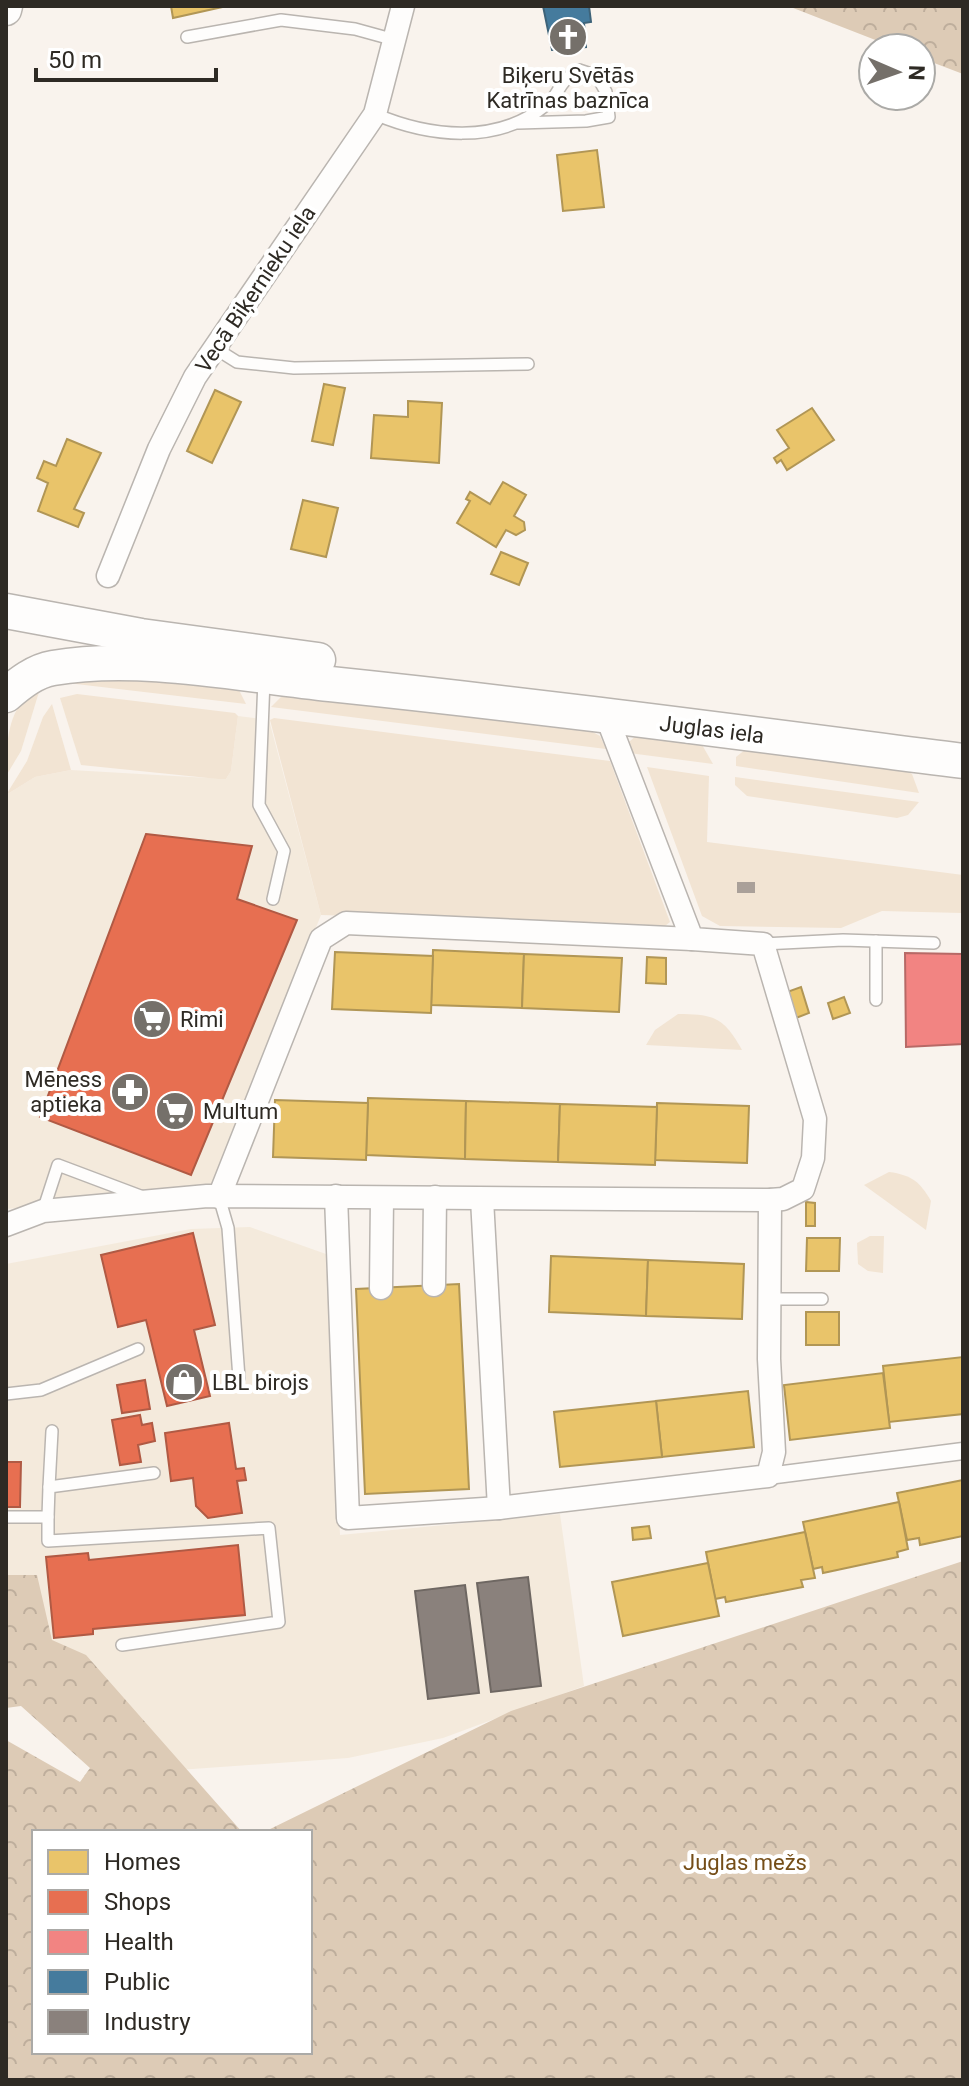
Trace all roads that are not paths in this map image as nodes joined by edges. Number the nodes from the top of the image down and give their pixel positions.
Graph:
1 (403, 6) edge
2 (187, 37) dead end
3 (395, 40) junction
4 (375, 114) junction
5 (518, 123) junction
6 (213, 347) junction
7 (528, 364) dead end
8 (108, 576) dead end
9 (6, 611) edge
10 (6, 634) edge
11 (141, 636) junction
12 (265, 677) junction
13 (6, 695) edge
14 (461, 698) junction
15 (606, 715) junction
16 (963, 761) edge
17 (273, 899) dead end
18 (692, 939) junction
19 (876, 941) junction
20 (934, 943) dead end
21 (763, 944) junction
22 (876, 1000) dead end
23 (336, 1196) junction
24 (219, 1197) junction
25 (435, 1197) junction
26 (382, 1198) junction
27 (482, 1199) junction
28 (152, 1200) junction
29 (770, 1200) junction
30 (43, 1211) junction
31 (6, 1225) edge
32 (434, 1285) dead end
33 (381, 1288) dead end
34 (770, 1299) junction
35 (822, 1299) dead end
36 (138, 1349) dead end
37 (239, 1378) dead end
38 (6, 1394) edge
39 (52, 1431) dead end
40 (963, 1451) edge
41 (154, 1473) dead end
42 (768, 1476) junction
43 (49, 1487) junction
44 (499, 1508) junction
45 (6, 1517) edge
46 (48, 1517) junction
47 (122, 1645) dead end

1 - 3 street, Vecā Biķernieku iela
2 - 3 lane
3 - 4 street, Vecā Biķernieku iela
4 - 5 lane
4 - 6 street, Vecā Biķernieku iela
5 - 5 lane
6 - 7 lane
6 - 8 street, Vecā Biķernieku iela
9 - 11 main road, Juglas iela
10 - 11 main road, Juglas iela
11 - 14 main road, Juglas iela
12 - 13 main road, Juglas iela
12 - 14 main road, Juglas iela
12 - 17 lane
14 - 15 main road, Juglas iela
15 - 16 main road, Juglas iela
15 - 18 street
18 - 21 street
18 - 24 street
19 - 20 lane
19 - 21 lane
19 - 22 lane
21 - 29 street
23 - 24 street
23 - 26 street
23 - 44 street
24 - 28 street
24 - 37 lane
25 - 26 street
25 - 27 street
25 - 32 street
26 - 33 street
27 - 29 street
27 - 44 street
28 - 30 street
28 - 30 lane
29 - 34 street
30 - 31 street
34 - 35 lane
34 - 42 street
36 - 38 lane
39 - 43 lane
40 - 42 street
41 - 43 lane
42 - 44 street
43 - 46 lane
45 - 46 lane
46 - 47 lane

